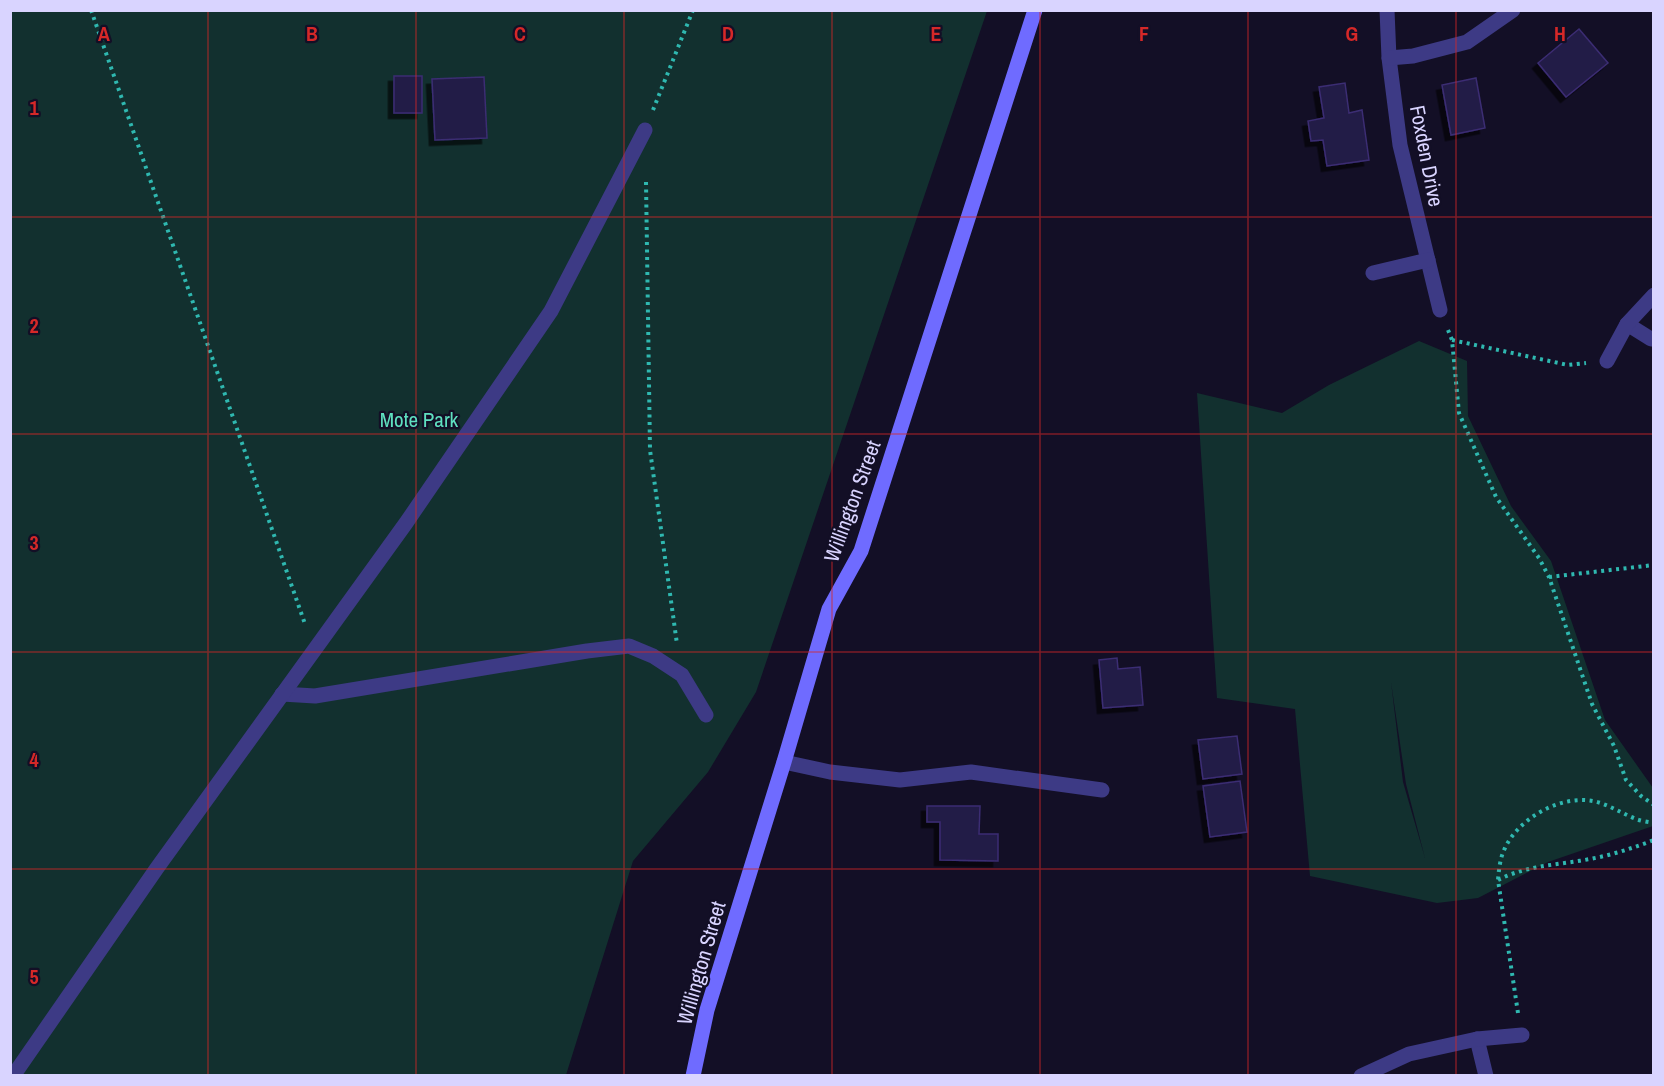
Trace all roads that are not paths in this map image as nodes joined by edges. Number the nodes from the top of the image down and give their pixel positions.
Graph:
1 (1035, 10) edge
2 (1387, 10) edge
3 (1513, 10) edge
4 (1389, 58) junction
5 (645, 130) road end
6 (1428, 260) junction
7 (1373, 273) dead end
8 (1653, 295) edge
9 (1440, 310) road end
10 (1627, 324) junction
11 (1651, 339) dead end
12 (1607, 361) road end
13 (282, 694) junction
14 (706, 715) dead end
15 (784, 762) junction
16 (1102, 790) dead end
17 (1522, 1035) road end
18 (1478, 1039) junction
19 (12, 1076) edge
20 (693, 1076) edge
21 (1360, 1076) edge
22 (1486, 1076) edge

1 - 15 street, Willington Street
2 - 4 street, Foxden Drive
3 - 4 street
4 - 6 street, Foxden Drive
5 - 13 street
6 - 7 street
6 - 9 street, Foxden Drive
8 - 10 street
10 - 11 street
10 - 12 street
13 - 14 street
13 - 19 street
15 - 16 street
15 - 20 street, Willington Street
17 - 18 street
18 - 21 street
18 - 22 street

